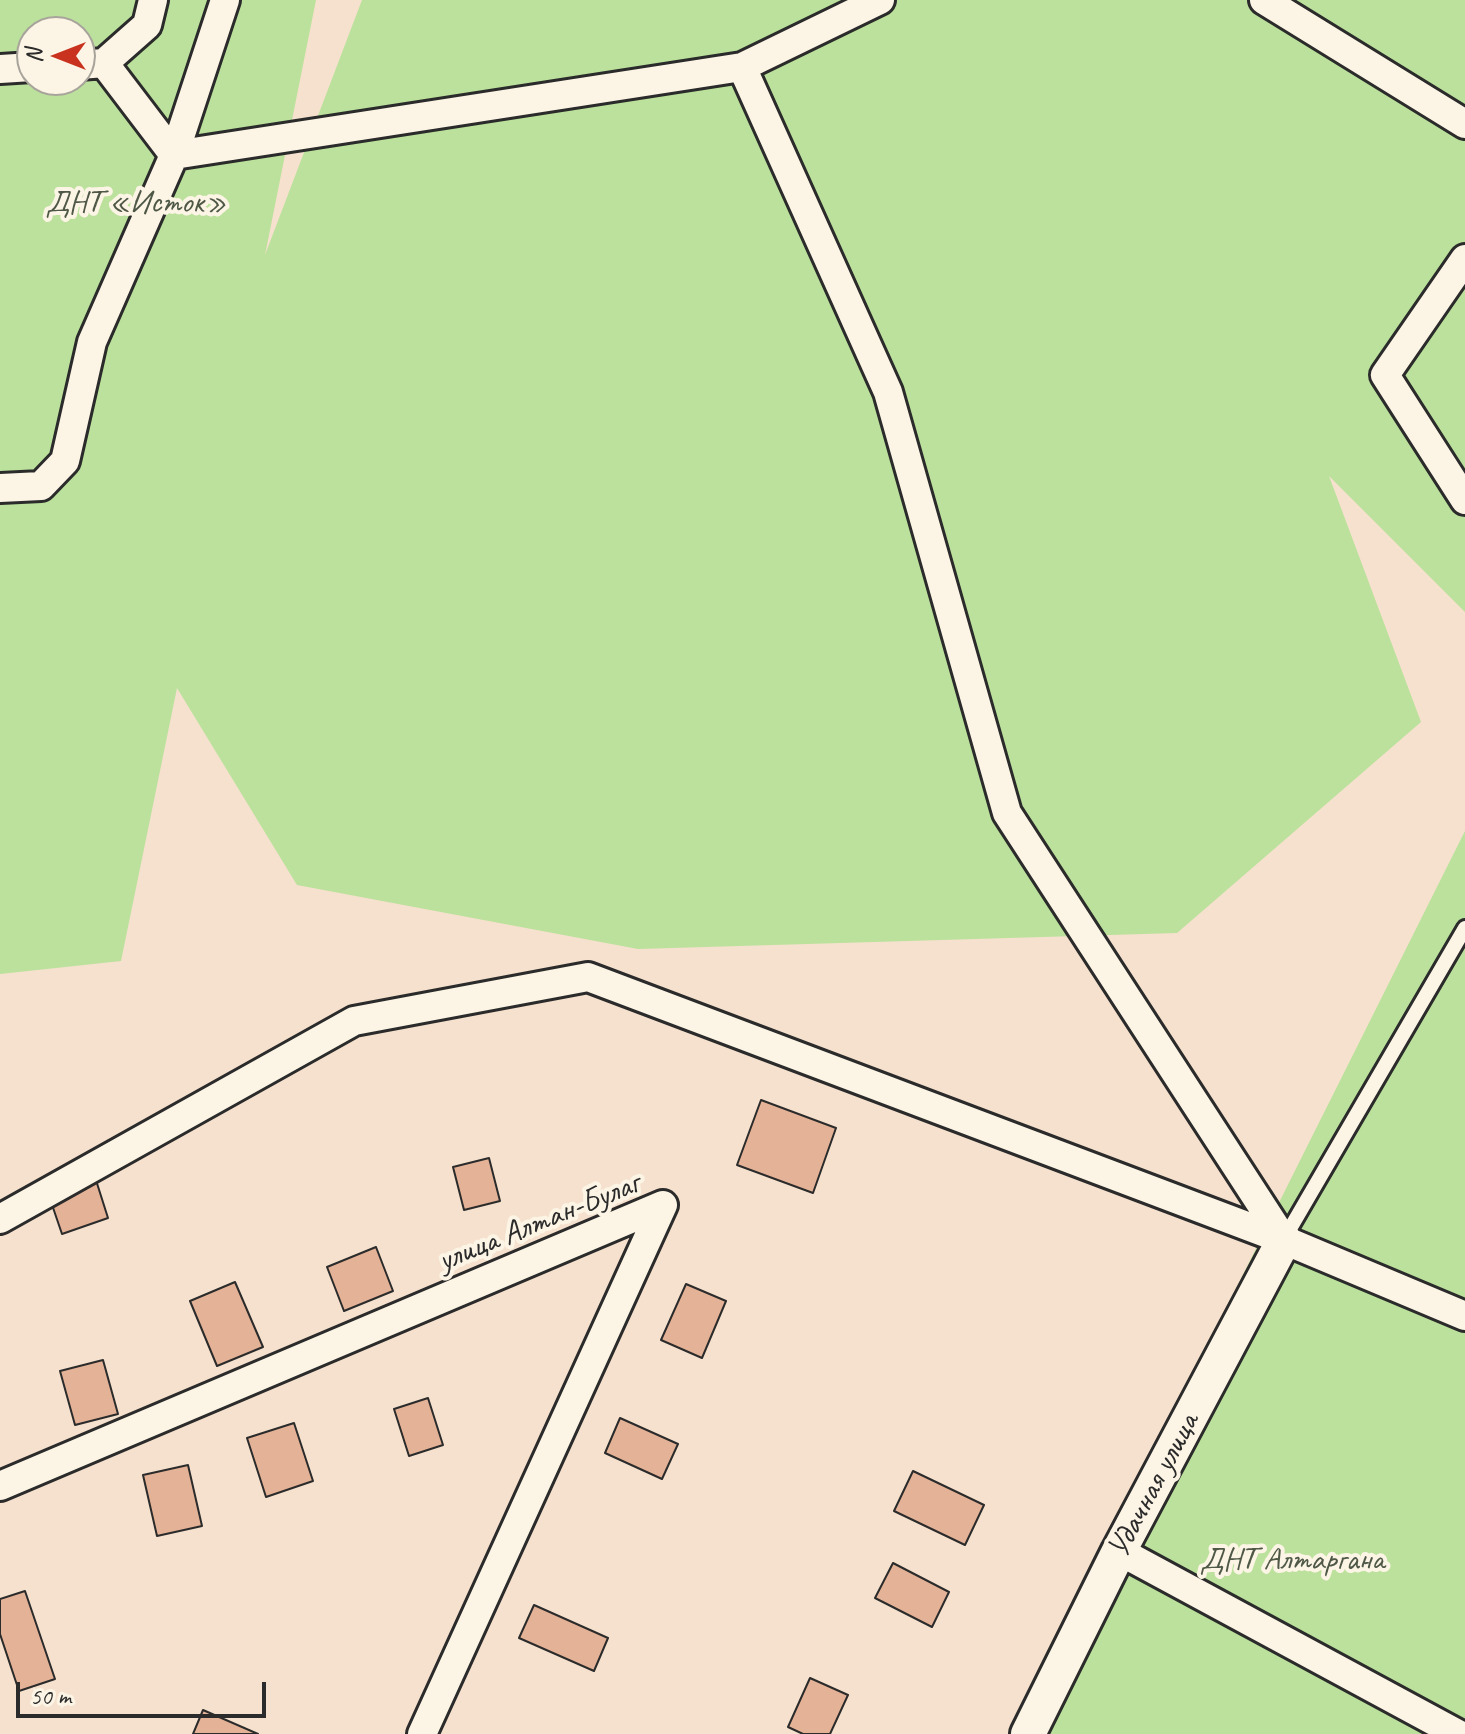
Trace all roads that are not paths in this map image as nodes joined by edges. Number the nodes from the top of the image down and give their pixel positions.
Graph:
1 (153, 0) edge
2 (225, 0) edge
3 (880, 0) edge
4 (1264, 0) edge
5 (96, 61) edge
6 (742, 67) junction
7 (96, 68) edge
8 (1465, 124) edge
9 (174, 155) junction
10 (1465, 259) edge
11 (0, 488) edge
12 (1465, 500) edge
13 (1465, 928) edge
14 (0, 1219) edge
15 (1284, 1240) junction
16 (1465, 1316) edge
17 (0, 1486) edge
18 (1119, 1551) junction
19 (422, 1734) edge
20 (1028, 1734) edge
21 (1458, 1734) edge

1 - 5 street
2 - 9 street
3 - 6 street
4 - 8 street
6 - 9 street
6 - 15 street
7 - 9 street
9 - 11 street
10 - 12 street
13 - 15 lane
14 - 15 street
15 - 16 street
15 - 18 street, Удачная улица
17 - 19 street, улица Алтан-Булаг
18 - 20 street, Удачная улица
18 - 21 street

